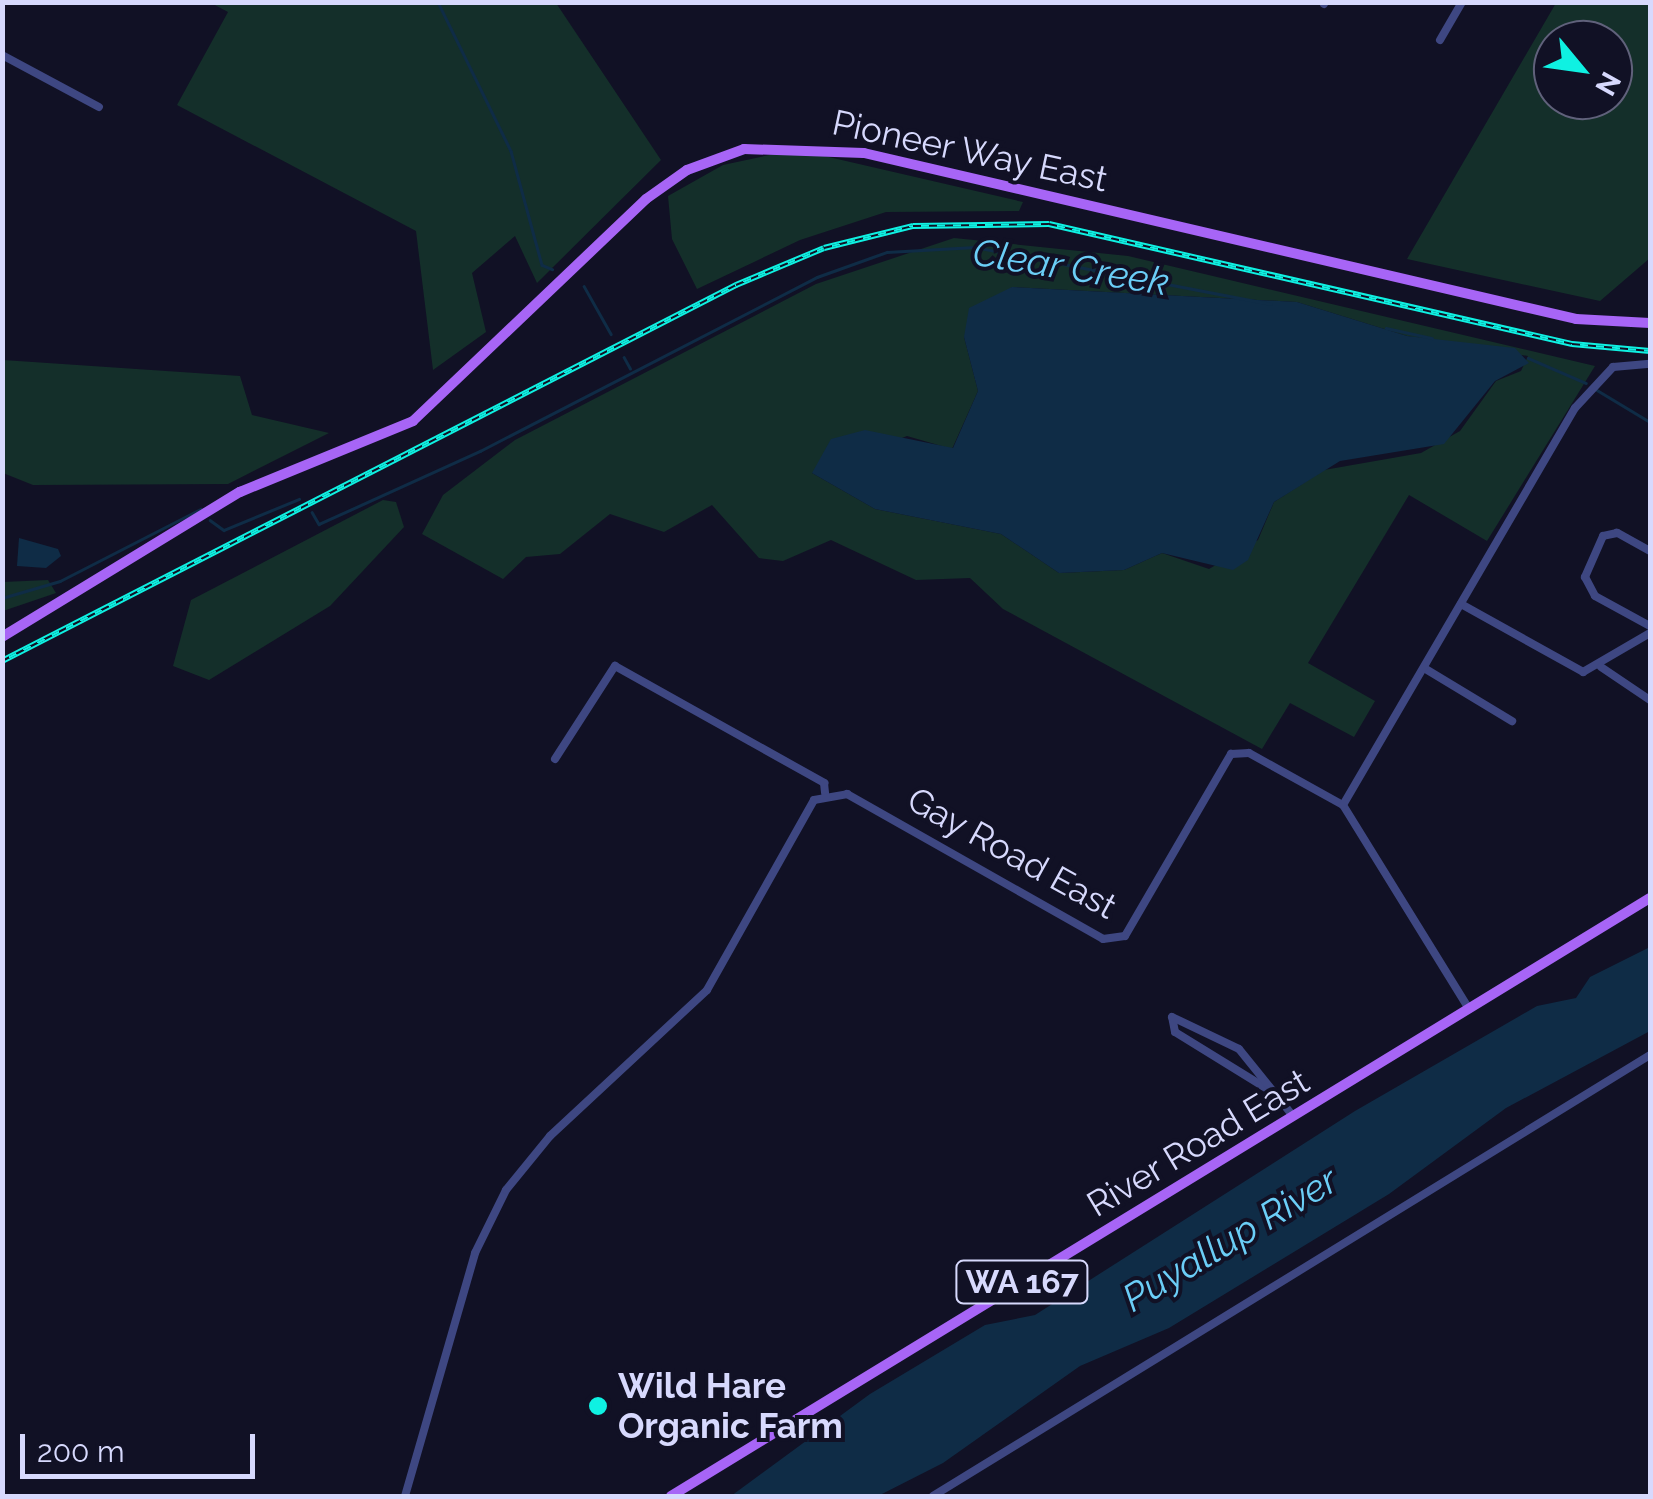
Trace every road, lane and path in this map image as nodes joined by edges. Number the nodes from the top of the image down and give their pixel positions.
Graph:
1 (1462, 2) edge
2 (1440, 40) dead end
3 (2, 55) edge
4 (98, 107) dead end
5 (1650, 324) edge
6 (1650, 364) edge
7 (1650, 551) edge
8 (1461, 604) junction
9 (1650, 629) edge
10 (3, 635) edge
11 (1601, 666) junction
12 (1424, 668) junction
13 (1650, 700) edge
14 (1512, 721) dead end
15 (555, 759) dead end
16 (826, 793) junction
17 (1343, 805) junction
18 (1650, 898) edge
19 (1468, 1009) junction
20 (1650, 1055) edge
21 (1274, 1093) junction
22 (1293, 1116) junction
23 (405, 1496) edge
24 (671, 1496) edge
25 (933, 1496) edge

1 - 2 street
3 - 4 street
5 - 10 main road, Pioneer Way East
6 - 8 street
7 - 9 street
8 - 11 street
8 - 12 street
9 - 11 street
11 - 13 street
12 - 14 street
12 - 17 street
15 - 16 street
16 - 17 street, Gay Road East
16 - 23 street
17 - 19 street
18 - 19 main road, River Road East / WA 167
19 - 22 main road, River Road East / WA 167
20 - 25 street
21 - 21 street
21 - 22 street
22 - 24 main road, River Road East / WA 167

